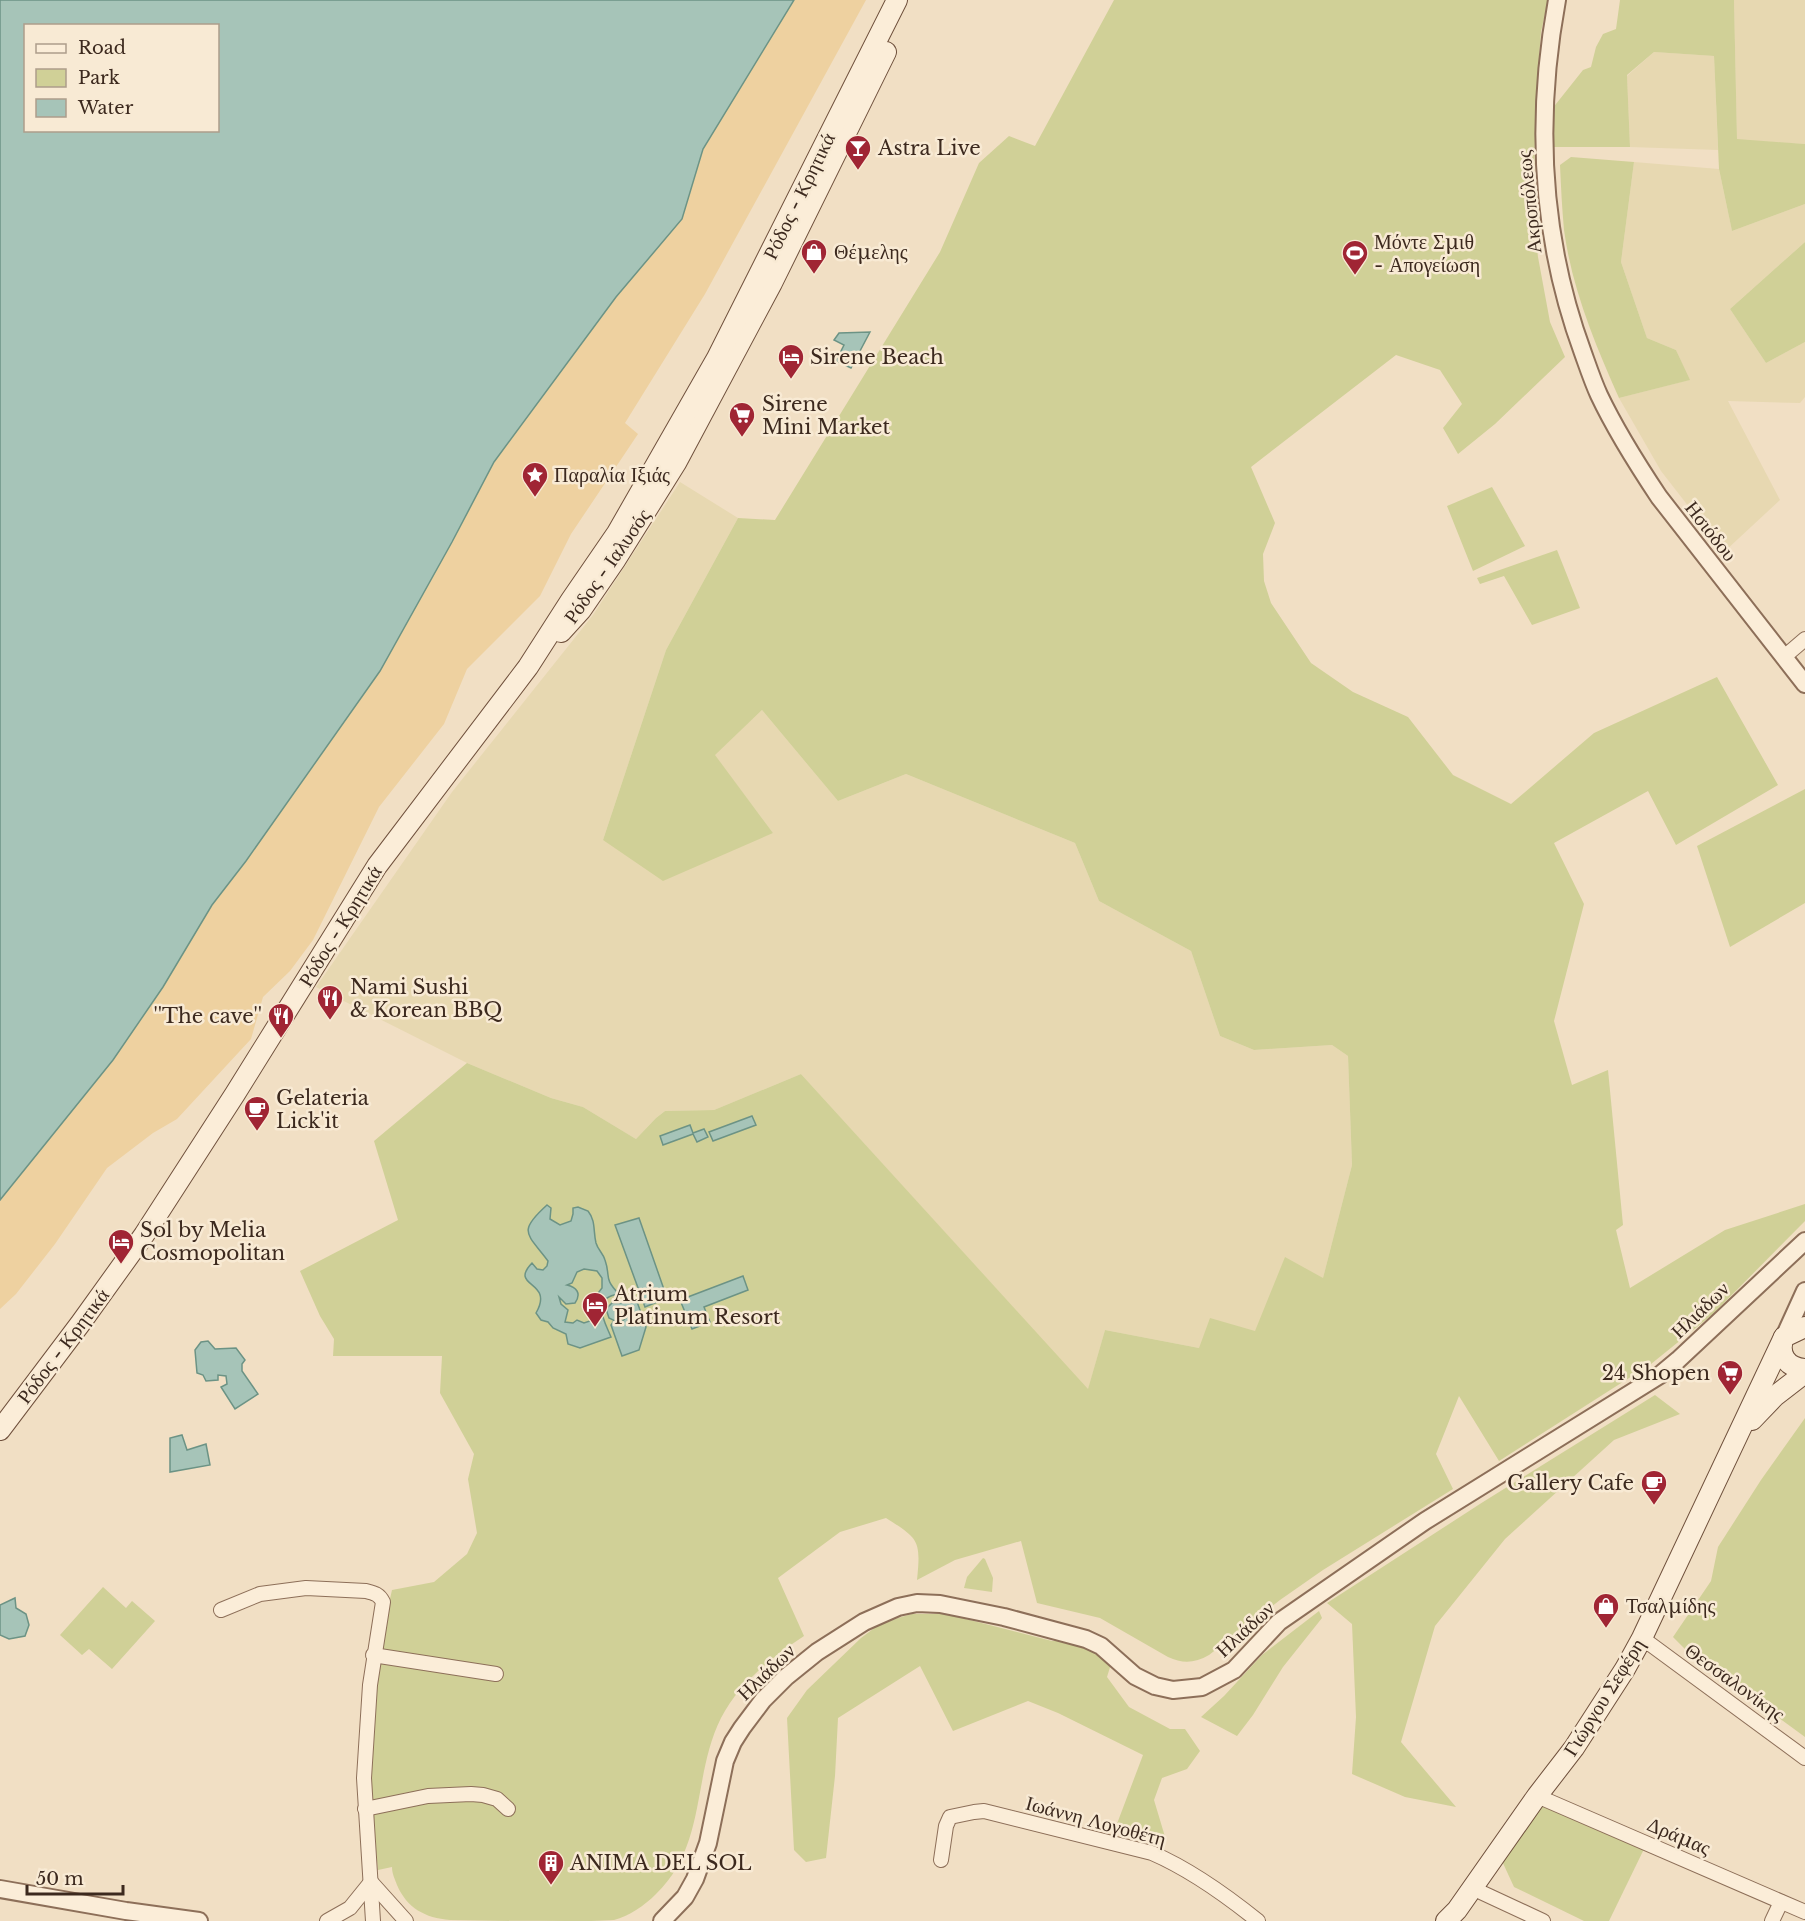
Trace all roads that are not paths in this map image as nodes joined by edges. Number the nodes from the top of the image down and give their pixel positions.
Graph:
1 (897, 0) edge
2 (912, 0) edge
3 (1557, 0) edge
4 (729, 365) joint
5 (698, 392) joint
6 (1598, 394) joint
7 (1805, 639) edge
8 (1784, 657) junction
9 (528, 667) junction
10 (1805, 684) edge
11 (1801, 1246) edge
12 (1805, 1291) edge
13 (1805, 1327) edge
14 (1784, 1337) junction
15 (1805, 1371) edge
16 (0, 1430) edge
17 (1737, 1438) junction
18 (221, 1610) dead end
19 (1642, 1638) junction
20 (373, 1655) junction
21 (496, 1674) dead end
22 (1805, 1758) edge
23 (1537, 1796) junction
24 (365, 1809) junction
25 (508, 1809) dead end
26 (941, 1860) dead end
27 (371, 1882) junction
28 (1472, 1888) junction
29 (0, 1889) edge
30 (1781, 1902) junction
31 (1805, 1912) edge
32 (1452, 1917) edge
33 (199, 1921) edge
34 (327, 1921) edge
35 (373, 1921) edge
36 (406, 1921) edge
37 (662, 1921) edge
38 (1258, 1921) edge
39 (1543, 1921) edge
40 (1772, 1921) edge

1 - 5 main road, Ρόδος - Κρητικά
2 - 4 main road, Ρόδος - Κρητικά
3 - 6 street, Ακροπόλεως
4 - 9 main road, Ρόδος - Ιαλυσός
5 - 9 main road, Ρόδος - Ιαλυσός
6 - 8 street, Ησιόδου
7 - 8 street
8 - 10 street, Ησιόδου
9 - 16 main road, Ρόδος - Κρητικά
11 - 37 street, Ηλιάδων
12 - 14 street, Γιώργου Σεφέρη
13 - 14 main road
14 - 15 main road
14 - 17 main road, Γιώργου Σεφέρη
15 - 17 main road
17 - 19 main road, Γιώργου Σεφέρη
18 - 20 street
19 - 22 street, Θεσσαλονίκης
19 - 23 main road, Γιώργου Σεφέρη
20 - 21 street
20 - 24 street
23 - 28 main road, Γιώργου Σεφέρη
23 - 30 street, Δράμας
24 - 25 street
24 - 27 street
26 - 38 street, Ιωάννη Λογοθέτη
27 - 34 street
27 - 35 street
27 - 36 street
28 - 32 main road, Γιώργου Σεφέρη
28 - 39 street
29 - 33 street
30 - 31 street, Δράμας
30 - 40 street

